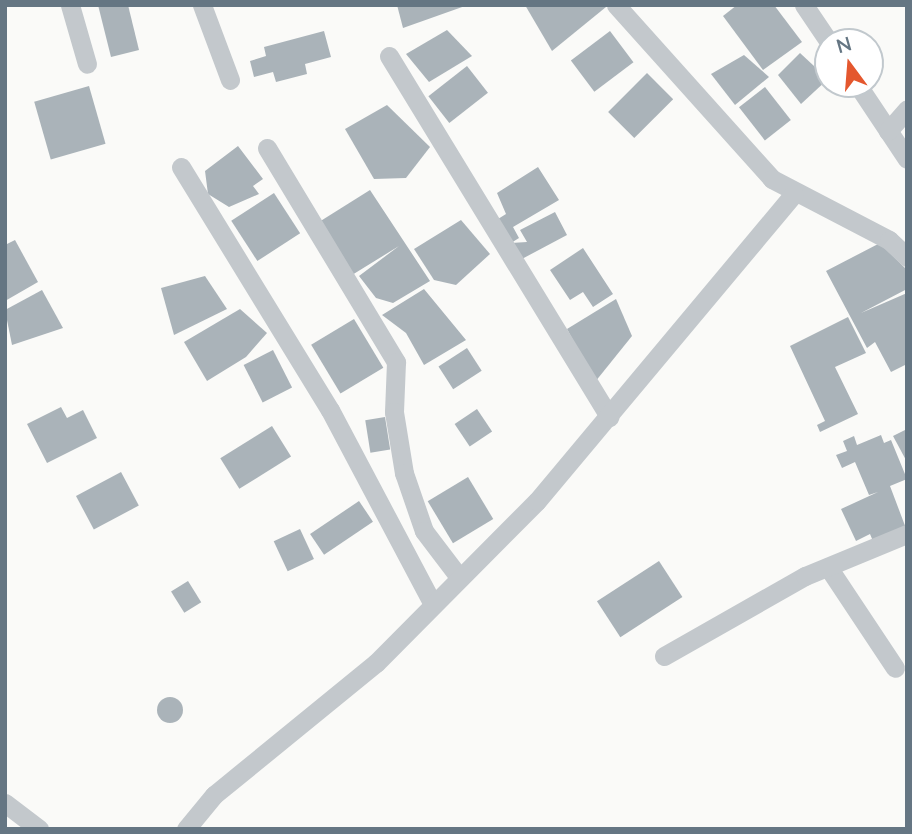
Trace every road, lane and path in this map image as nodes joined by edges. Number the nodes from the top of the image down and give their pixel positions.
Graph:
1 (70, 5) edge
2 (202, 5) edge
3 (616, 5) edge
4 (804, 5) edge
5 (820, 28) edge
6 (389, 56) dead end
7 (87, 64) dead end
8 (230, 80) dead end
9 (866, 98) edge
10 (907, 109) edge
11 (888, 131) junction
12 (267, 148) dead end
13 (907, 159) edge
14 (181, 167) dead end
15 (794, 194) junction
16 (907, 257) edge
17 (609, 417) junction
18 (907, 534) edge
19 (828, 566) junction
20 (459, 577) junction
21 (432, 603) junction
22 (664, 656) dead end
23 (895, 668) dead end
24 (5, 803) edge
25 (39, 829) edge
26 (186, 829) edge

1 - 7 street
2 - 8 street
3 - 15 street
4 - 5 street
6 - 17 street
9 - 11 street
10 - 11 street
11 - 13 street
12 - 20 street
14 - 21 street
15 - 16 street
15 - 17 street
17 - 20 street
18 - 19 street
19 - 22 street
19 - 23 street
20 - 21 street
21 - 26 street
24 - 25 street

